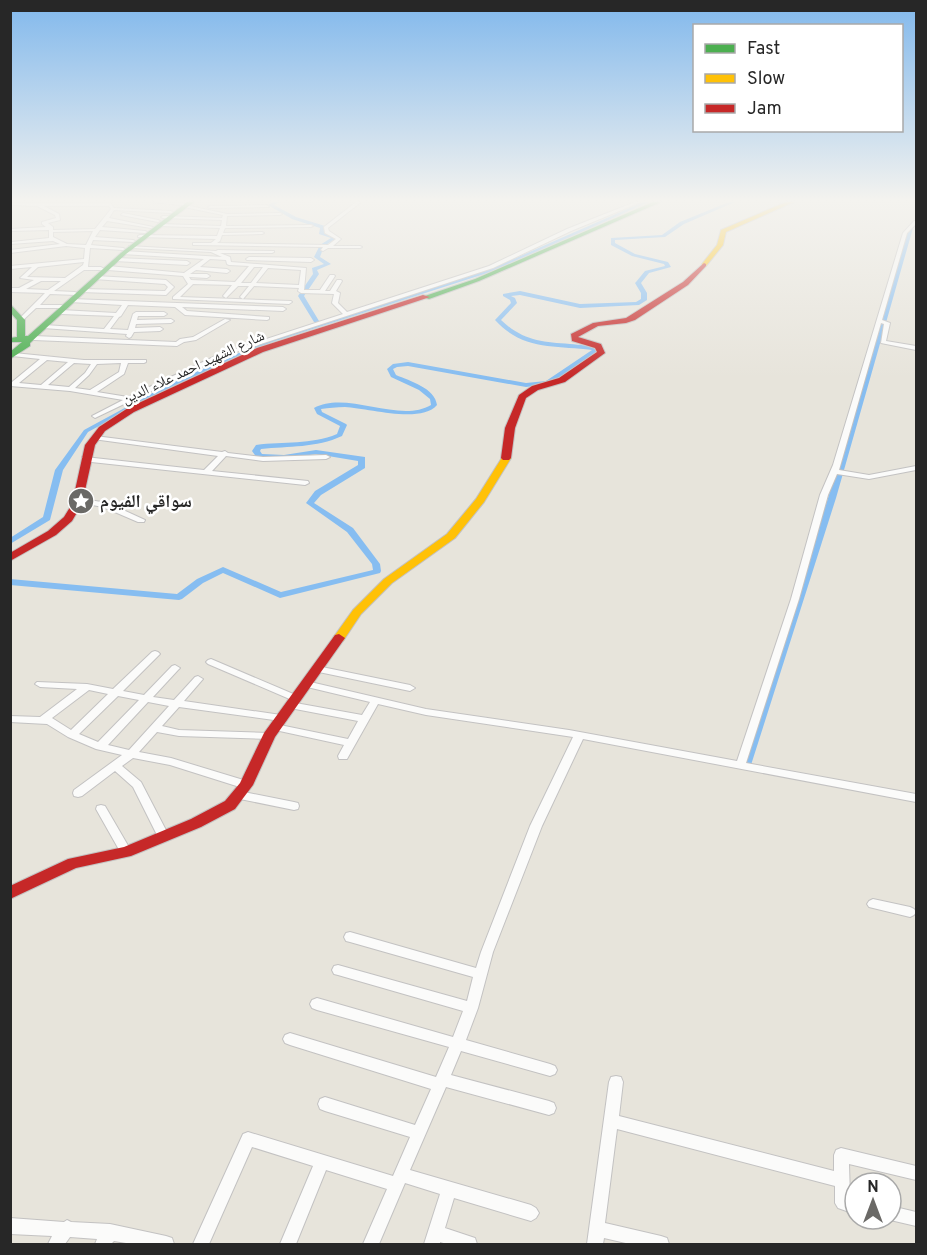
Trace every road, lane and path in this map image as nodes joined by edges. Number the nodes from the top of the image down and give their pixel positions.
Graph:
1 (86, 260) edge
2 (46, 261) edge
3 (81, 261) edge
4 (105, 261) edge
5 (113, 261) edge
6 (114, 261) edge
7 (114, 261) edge
8 (116, 261) edge
9 (116, 261) edge
10 (118, 261) edge
11 (118, 261) edge
12 (119, 261) edge
13 (122, 261) edge
14 (124, 261) edge
15 (129, 261) edge
16 (136, 261) edge
17 (155, 261) edge
18 (206, 261) edge
19 (229, 261) edge
20 (507, 261) edge
21 (522, 261) edge
22 (708, 261) edge
23 (898, 261) edge
24 (202, 264) junction
25 (234, 264) junction
26 (46, 265) junction
27 (253, 265) junction
28 (36, 266) junction
29 (267, 266) junction
30 (10, 268) edge
31 (284, 268) junction
32 (194, 269) junction
33 (227, 271) junction
34 (184, 275) junction
35 (332, 276) dead end
36 (38, 279) junction
37 (65, 280) junction
38 (219, 280) junction
39 (291, 280) dead end
40 (339, 281) dead end
41 (191, 282) junction
42 (237, 283) junction
43 (253, 284) junction
44 (269, 285) junction
45 (285, 286) junction
46 (10, 290) edge
47 (20, 290) junction
48 (303, 290) junction
49 (49, 292) junction
50 (321, 293) junction
51 (332, 293) junction
52 (226, 296) junction
53 (243, 297) junction
54 (275, 298) junction
55 (177, 299) junction
56 (257, 299) junction
57 (114, 302) junction
58 (126, 303) junction
59 (10, 306) edge
60 (34, 306) junction
61 (283, 309) dead end
62 (105, 314) junction
63 (164, 314) dead end
64 (346, 314) junction
65 (118, 317) junction
66 (267, 318) dead end
67 (227, 320) dead end
68 (135, 321) junction
69 (171, 321) dead end
70 (881, 322) junction
71 (45, 327) junction
72 (94, 328) junction
73 (160, 329) dead end
74 (106, 331) junction
75 (131, 331) junction
76 (19, 336) edge
77 (125, 343) junction
78 (916, 348) edge
79 (12, 356) edge
80 (46, 358) junction
81 (73, 361) junction
82 (125, 361) junction
83 (144, 361) dead end
84 (95, 362) junction
85 (12, 384) edge
86 (42, 387) junction
87 (70, 389) junction
88 (90, 393) junction
89 (127, 399) junction
90 (95, 416) dead end
91 (95, 438) junction
92 (225, 453) junction
93 (326, 457) dead end
94 (85, 459) junction
95 (916, 468) edge
96 (207, 471) junction
97 (838, 472) junction
98 (305, 483) dead end
99 (78, 500) junction
100 (141, 520) dead end
101 (10, 558) edge
102 (155, 654) dead end
103 (211, 662) dead end
104 (175, 668) dead end
105 (317, 669) junction
106 (198, 679) dead end
107 (40, 684) dead end
108 (306, 684) junction
109 (87, 687) junction
110 (410, 688) dead end
111 (116, 692) junction
112 (147, 698) junction
113 (293, 701) junction
114 (375, 701) junction
115 (177, 704) junction
116 (10, 719) edge
117 (364, 719) junction
118 (43, 720) junction
119 (275, 727) junction
120 (155, 728) junction
121 (72, 735) junction
122 (579, 736) junction
123 (350, 743) junction
124 (100, 747) junction
125 (130, 756) junction
126 (343, 756) dead end
127 (116, 766) junction
128 (740, 766) junction
129 (242, 790) junction
130 (78, 793) dead end
131 (916, 798) edge
132 (294, 806) dead end
133 (101, 809) dead end
134 (164, 836) junction
135 (126, 852) junction
136 (10, 893) edge
137 (873, 904) dead end
138 (910, 912) dead end
139 (350, 937) dead end
140 (338, 970) dead end
141 (480, 974) junction
142 (317, 1004) dead end
143 (471, 1008) junction
144 (290, 1039) dead end
145 (457, 1045) junction
146 (550, 1070) dead end
147 (441, 1082) junction
148 (616, 1082) dead end
149 (325, 1104) dead end
150 (549, 1108) dead end
151 (611, 1122) junction
152 (419, 1134) junction
153 (322, 1162) junction
154 (916, 1173) edge
155 (842, 1179) junction
156 (399, 1180) junction
157 (449, 1190) junction
158 (843, 1203) edge
159 (531, 1213) dead end
160 (10, 1226) edge
161 (67, 1228) junction
162 (596, 1237) edge
163 (107, 1238) edge
164 (434, 1239) edge
165 (657, 1244) edge
166 (56, 1245) edge
167 (166, 1245) edge
168 (201, 1245) edge
169 (288, 1245) edge
170 (371, 1245) edge
171 (469, 1245) edge

1 - 4 street
2 - 26 street
3 - 26 street
5 - 37 street
6 - 49 street
7 - 60 street
8 - 71 street
9 - 76 street
10 - 62 street
11 - 62 street
12 - 57 street
13 - 14 street
15 - 34 street
16 - 32 street
17 - 24 street
18 - 24 street
19 - 25 street
20 - 64 street
21 - 91 street, شارع الشهيد احمد علاء الدين
22 - 105 street
23 - 70 street
24 - 32 street
25 - 27 street
25 - 33 street
26 - 28 street
26 - 36 street
27 - 29 street
27 - 42 street
28 - 30 street
28 - 36 street
29 - 31 street
29 - 43 street
31 - 44 street
31 - 48 street
32 - 33 street
32 - 34 street
33 - 38 street
34 - 38 street
34 - 41 street
35 - 50 street
36 - 37 street
36 - 47 street
37 - 49 street
38 - 41 street
38 - 42 street
39 - 45 street
40 - 51 street
41 - 55 street
42 - 43 street
42 - 52 street
43 - 44 street
43 - 53 street
44 - 45 street
44 - 56 street
45 - 48 street
45 - 54 street
46 - 47 street
47 - 49 street
48 - 50 street
49 - 60 street
50 - 51 street
51 - 64 street
52 - 53 street
52 - 55 street
53 - 56 street
54 - 56 street
54 - 56 street
55 - 56 street
55 - 58 street
55 - 61 street
55 - 66 street
57 - 58 street
57 - 62 street
58 - 65 street
59 - 76 street
60 - 76 street
62 - 65 street
62 - 72 street
63 - 68 street
64 - 89 street
65 - 68 street
65 - 74 street
67 - 77 street
68 - 69 street
68 - 75 street
70 - 78 street
70 - 97 street
71 - 72 street
71 - 76 street
72 - 74 street
73 - 75 street
74 - 75 street
75 - 77 street
76 - 77 street
76 - 79 street
79 - 80 street
80 - 81 street
80 - 85 street
81 - 84 street
81 - 86 street
82 - 83 street
82 - 84 street
82 - 88 street
84 - 87 street
85 - 86 street
86 - 87 street
87 - 88 street
88 - 89 street
89 - 90 street
91 - 92 street
91 - 94 street, شارع الشهيد احمد علاء الدين
92 - 93 street
92 - 96 street
94 - 96 street
94 - 99 street, شارع الشهيد احمد علاء الدين
95 - 97 street
96 - 98 street
97 - 128 street
99 - 100 street
99 - 101 street, شارع الشهيد احمد علاء الدين
102 - 111 street
103 - 113 street
104 - 112 street
105 - 108 street
105 - 110 street
106 - 115 street
107 - 109 street
108 - 113 street
108 - 114 street
109 - 111 street
109 - 118 street
111 - 112 street
111 - 121 street
112 - 115 street
112 - 124 street
113 - 117 street
113 - 119 street
114 - 117 street
114 - 122 street
115 - 119 street
115 - 120 street
116 - 118 street
117 - 123 street
118 - 121 street
119 - 120 street
119 - 123 street
119 - 129 street
120 - 125 street
121 - 124 street
122 - 128 street
122 - 141 street
123 - 126 street
124 - 125 street
125 - 127 street
125 - 129 street
127 - 130 street
127 - 134 street
128 - 131 street
129 - 132 street
129 - 134 street
133 - 135 street
134 - 135 street
135 - 136 street
137 - 138 street
139 - 141 street
140 - 143 street
141 - 143 street
142 - 145 street
143 - 145 street
144 - 147 street
145 - 146 street
145 - 147 street
147 - 150 street
147 - 152 street
148 - 151 street
149 - 152 street
151 - 155 street
151 - 162 street
152 - 156 street
153 - 156 street
153 - 168 street
153 - 169 street
154 - 155 street
155 - 158 street
156 - 157 street
156 - 170 street
157 - 159 street
157 - 164 street
160 - 161 street
161 - 163 street
161 - 166 street
162 - 165 street
163 - 167 street
164 - 171 street

